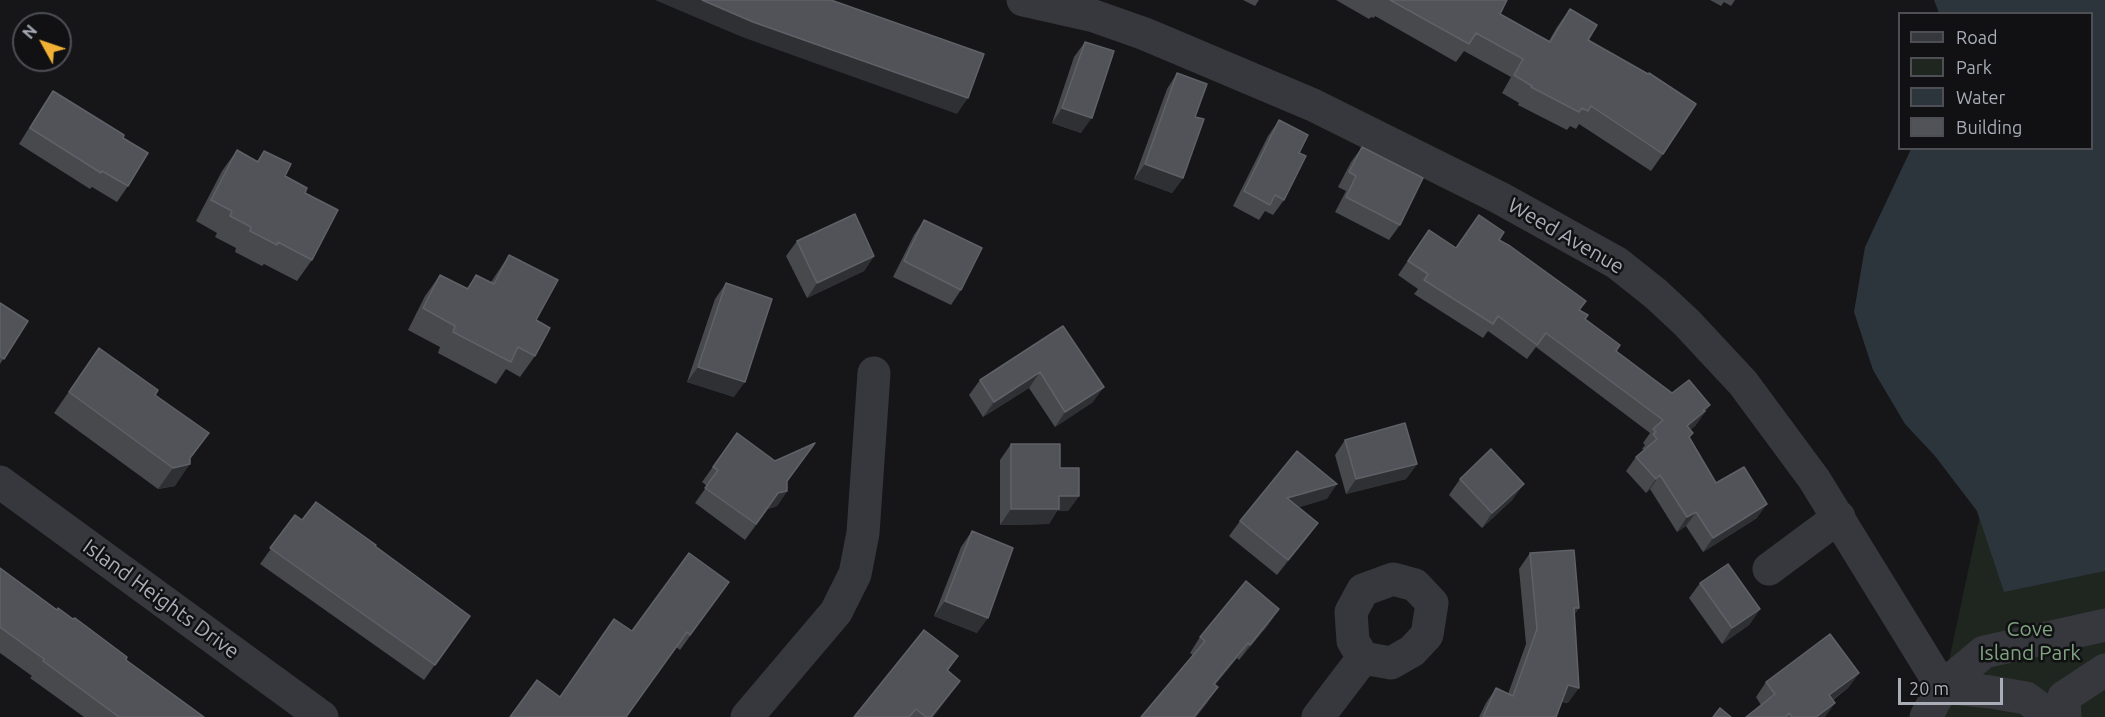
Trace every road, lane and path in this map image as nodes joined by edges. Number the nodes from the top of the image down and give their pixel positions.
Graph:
1 (1023, 0) edge
2 (874, 373) dead end
3 (0, 482) edge
4 (1839, 518) junction
5 (1769, 569) dead end
6 (2105, 625) edge
7 (1363, 658) dead end
8 (2105, 670) edge
9 (1942, 687) junction
10 (322, 717) edge
11 (747, 717) edge
12 (1318, 717) edge
13 (1926, 717) edge
14 (2052, 717) edge
15 (2065, 717) edge

1 - 4 street, Weed Avenue
2 - 11 street
3 - 10 street, Island Heights Drive
4 - 5 street
4 - 9 street, Weed Avenue
6 - 9 street
7 - 12 street
8 - 15 street
9 - 13 street
9 - 14 street

